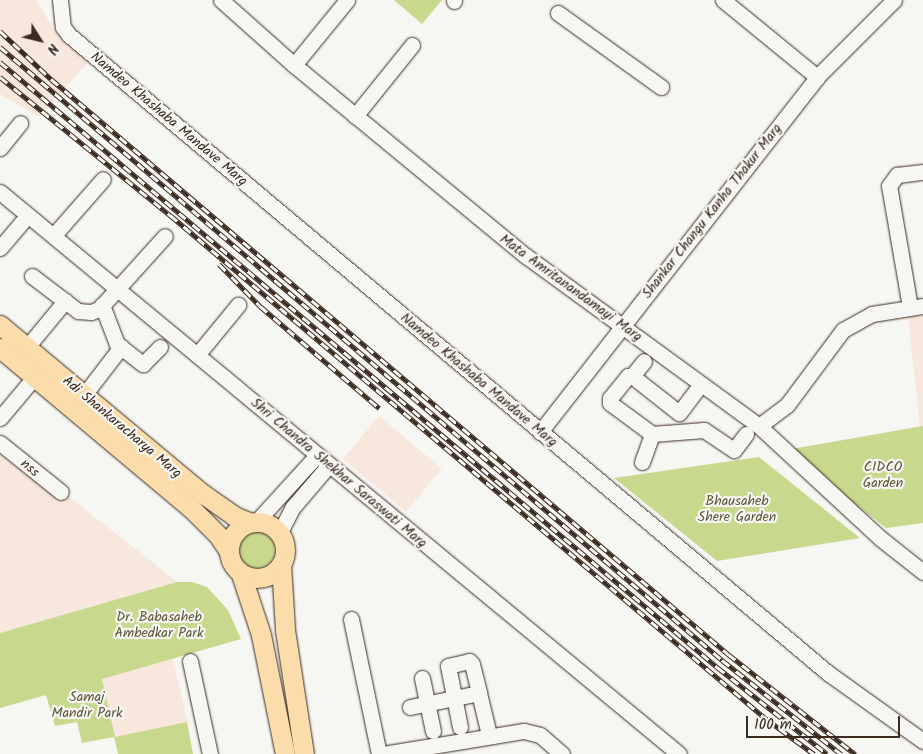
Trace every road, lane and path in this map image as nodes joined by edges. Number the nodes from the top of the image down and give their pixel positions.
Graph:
1 (60, 0) edge
2 (221, 0) edge
3 (347, 0) edge
4 (723, 0) edge
5 (894, 0) edge
6 (558, 13) dead end
7 (412, 45) dead end
8 (294, 65) junction
9 (817, 77) junction
10 (661, 87) dead end
11 (355, 116) junction
12 (20, 123) dead end
13 (0, 148) edge
14 (923, 172) edge
15 (97, 181) dead end
16 (0, 192) edge
17 (28, 215) junction
18 (53, 234) junction
19 (165, 236) dead end
20 (0, 248) edge
21 (32, 276) dead end
22 (117, 288) junction
23 (65, 301) junction
24 (102, 305) junction
25 (238, 305) dead end
26 (916, 307) edge
27 (0, 325) edge
28 (622, 326) junction
29 (27, 347) junction
30 (160, 347) dead end
31 (0, 348) edge
32 (121, 348) junction
33 (197, 355) junction
34 (644, 361) dead end
35 (40, 370) junction
36 (632, 376) junction
37 (701, 384) junction
38 (84, 395) junction
39 (679, 413) junction
40 (0, 418) edge
41 (704, 430) junction
42 (752, 430) junction
43 (540, 432) junction
44 (652, 434) junction
45 (0, 443) edge
46 (323, 460) junction
47 (642, 462) dead end
48 (61, 492) dead end
49 (253, 522) junction
50 (280, 532) junction
51 (228, 550) junction
52 (281, 564) junction
53 (923, 572) edge
54 (241, 574) junction
55 (351, 619) dead end
56 (190, 661) dead end
57 (422, 678) dead end
58 (479, 693) junction
59 (454, 698) junction
60 (428, 704) junction
61 (410, 707) dead end
62 (460, 727) dead end
63 (433, 731) dead end
64 (490, 735) junction
65 (923, 741) edge
66 (427, 750) edge
67 (210, 754) edge
68 (285, 754) edge
69 (304, 754) edge
70 (379, 754) edge
71 (383, 754) edge
72 (562, 754) edge
73 (678, 754) edge

1 - 43 street, Namdeo Khashaba Mandave Marg
2 - 8 street, Mata Amritanandamayi Marg
3 - 8 street
4 - 9 street
5 - 9 street, Shankar Changu Kanha Thakur Marg
6 - 10 street
7 - 11 street
8 - 11 street, Mata Amritanandamayi Marg
9 - 28 street, Shankar Changu Kanha Thakur Marg
11 - 28 street, Mata Amritanandamayi Marg
12 - 13 street
14 - 26 street
15 - 18 street
16 - 17 street, Shri Chandra Shekhar Saraswati Marg
17 - 18 street, Shri Chandra Shekhar Saraswati Marg
17 - 20 street
18 - 22 street, Shri Chandra Shekhar Saraswati Marg
19 - 22 street
21 - 23 street
22 - 24 street
22 - 33 street, Shri Chandra Shekhar Saraswati Marg
23 - 24 street
23 - 29 street
24 - 32 street
25 - 33 street
26 - 42 street
27 - 29 main road, Adi Shankaracharya Marg
28 - 37 street, Mata Amritanandamayi Marg
28 - 43 street, Shankar Changu Kanha Thakur Marg
29 - 35 main road, Adi Shankaracharya Marg
30 - 32 street
31 - 35 main road, Adi Shankaracharya Marg
32 - 38 street
33 - 46 street, Shri Chandra Shekhar Saraswati Marg
34 - 36 street
35 - 38 main road, Adi Shankaracharya Marg
35 - 40 street
35 - 51 main road, Adi Shankaracharya Marg
36 - 39 street
36 - 44 street
37 - 39 street
37 - 42 street, Mata Amritanandamayi Marg
38 - 49 main road, Adi Shankaracharya Marg
39 - 41 street
41 - 42 street
41 - 44 street
42 - 53 street, Mata Amritanandamayi Marg
43 - 65 street, Namdeo Khashaba Mandave Marg
44 - 47 street
45 - 48 street, nss
46 - 49 street
46 - 50 street
46 - 73 street, Shri Chandra Shekhar Saraswati Marg
49 - 50 main road
49 - 51 main road
50 - 52 main road
51 - 54 main road
52 - 54 main road
52 - 69 main road
54 - 68 main road
55 - 70 street
56 - 67 street
57 - 60 street
58 - 59 street
58 - 59 street
58 - 64 street
59 - 60 street
59 - 62 street
60 - 61 street
60 - 63 street
64 - 66 street
64 - 72 street
66 - 71 street

